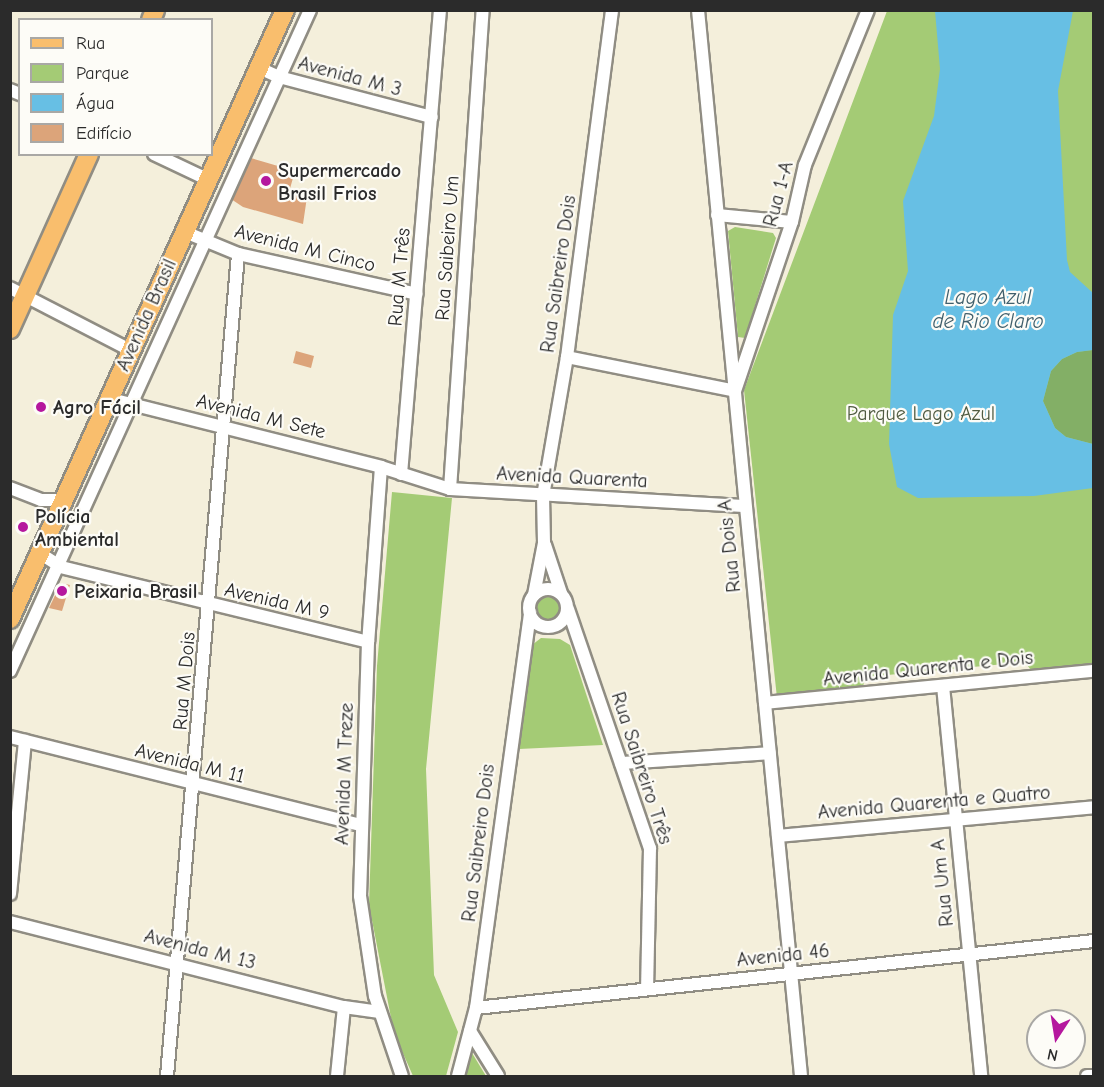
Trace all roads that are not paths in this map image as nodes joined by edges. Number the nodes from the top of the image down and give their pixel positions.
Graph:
1 (285, 10) edge
2 (310, 10) edge
3 (440, 10) edge
4 (483, 10) edge
5 (612, 10) edge
6 (698, 10) edge
7 (868, 10) edge
8 (259, 68) junction
9 (279, 77) junction
10 (432, 117) junction
11 (88, 156) edge
12 (158, 156) edge
13 (207, 179) junction
14 (717, 214) junction
15 (792, 222) junction
16 (185, 232) junction
17 (204, 241) junction
18 (238, 254) junction
19 (18, 292) edge
20 (417, 294) junction
21 (10, 329) edge
22 (132, 351) junction
23 (567, 357) junction
24 (735, 391) junction
25 (111, 399) junction
26 (132, 404) junction
27 (226, 427) junction
28 (381, 467) junction
29 (401, 474) junction
30 (10, 488) edge
31 (450, 489) junction
32 (543, 496) junction
33 (65, 500) junction
34 (744, 506) junction
35 (544, 543) junction
36 (41, 554) junction
37 (61, 567) junction
38 (561, 592) junction
39 (534, 595) junction
40 (210, 605) junction
41 (568, 609) junction
42 (530, 613) junction
43 (10, 619) edge
44 (562, 621) junction
45 (577, 634) junction
46 (368, 642) junction
47 (10, 671) edge
48 (1094, 671) edge
49 (943, 686) junction
50 (765, 704) junction
51 (10, 737) edge
52 (26, 741) junction
53 (770, 753) junction
54 (621, 762) junction
55 (195, 785) junction
56 (1094, 807) edge
57 (956, 821) junction
58 (361, 825) junction
59 (778, 836) junction
60 (10, 894) edge
61 (10, 922) edge
62 (1094, 941) edge
63 (969, 953) junction
64 (178, 964) junction
65 (791, 974) junction
66 (647, 989) junction
67 (344, 1006) junction
68 (476, 1008) junction
69 (380, 1012) junction
70 (470, 1031) junction
71 (1094, 1076) edge
72 (167, 1077) edge
73 (337, 1077) edge
74 (402, 1077) edge
75 (458, 1077) edge
76 (498, 1077) edge
77 (801, 1077) edge
78 (981, 1077) edge
79 (1088, 1077) edge

1 - 8 main road, Avenida Brasil
2 - 9 street, Avenida Brasil
3 - 10 street, Rua M Três
4 - 31 street, Rua Saibeiro Um
5 - 23 street, Rua Saibreiro Dois
6 - 14 street, Rua Dois A
7 - 15 street, Rua 1-A
8 - 9 street, Avenida M 3
8 - 13 main road, Avenida Brasil
9 - 10 street, Avenida M 3
9 - 17 street, Avenida Brasil
10 - 20 street, Rua M Três
11 - 19 main road
12 - 13 street
13 - 16 main road, Avenida Brasil
14 - 15 street
14 - 24 street, Rua Dois A
15 - 24 street, Rua 1-A
16 - 17 street, Avenida M Cinco
16 - 22 main road, Avenida Brasil
17 - 18 street, Avenida M Cinco
17 - 26 street, Avenida Brasil
18 - 20 street, Avenida M Cinco
18 - 27 street, Rua M Dois
19 - 21 main road
19 - 22 street
20 - 29 street, Rua M Três
22 - 25 main road, Avenida Brasil
23 - 24 street
23 - 32 street, Rua Saibreiro Dois
24 - 34 street, Rua Dois A
25 - 26 street, Avenida M Sete
25 - 33 main road, Avenida Brasil
26 - 27 street, Avenida M Sete
26 - 37 street, Avenida Brasil
27 - 28 street, Avenida M Sete
27 - 40 street, Rua M Dois
28 - 29 street, Avenida M Sete
28 - 46 street, Avenida M Treze
29 - 31 street, Avenida Quarenta
30 - 33 street
31 - 32 street, Avenida Quarenta
32 - 34 street, Avenida Quarenta
32 - 35 street, Rua Saibreiro Dois
33 - 36 main road, Avenida Brasil
34 - 50 street, Rua Dois A
35 - 38 street, Rua Saibreiro Dois
35 - 39 street, Rua Saibreiro Dois
36 - 37 street, Avenida M 9
36 - 43 main road, Avenida Brasil
37 - 40 street, Avenida M 9
37 - 47 street, Avenida Brasil
38 - 39 street
38 - 41 street
39 - 42 street
40 - 46 street, Avenida M 9
40 - 55 street, Rua M Dois
41 - 44 street
41 - 45 street, Rua Saibreiro Três
42 - 44 street
42 - 68 street, Rua Saibreiro Dois
44 - 45 street
45 - 54 street, Rua Saibreiro Três
46 - 58 street, Avenida M Treze
48 - 49 street, Avenida Quarenta e Dois
49 - 50 street, Avenida Quarenta e Dois
49 - 57 street, Rua Um A
50 - 53 street, Rua Dois A
51 - 52 street, Avenida M 11
52 - 55 street, Avenida M 11
52 - 60 street
53 - 54 street
53 - 59 street, Rua Dois A
54 - 66 street, Rua Saibreiro Três
55 - 58 street, Avenida M 11
55 - 64 street, Rua M Dois
56 - 57 street, Avenida Quarenta e Quatro
57 - 59 street, Avenida Quarenta e Quatro
57 - 63 street, Rua Um A
58 - 69 street, Avenida M Treze
59 - 65 street, Rua Dois A
61 - 64 street, Avenida M 13
62 - 63 street, Avenida 46
63 - 65 street, Avenida 46
63 - 78 street, Rua Um A
64 - 67 street, Avenida M 13
64 - 72 street, Rua M Dois
65 - 66 street, Avenida 46
65 - 77 street, Rua Dois A
66 - 68 street, Avenida 46
67 - 69 street, Avenida M 13
67 - 73 street
68 - 70 street, Rua Saibreiro Dois
69 - 74 street, Avenida M Treze
70 - 75 street, Rua Saibreiro Dois
70 - 76 street
71 - 79 street

